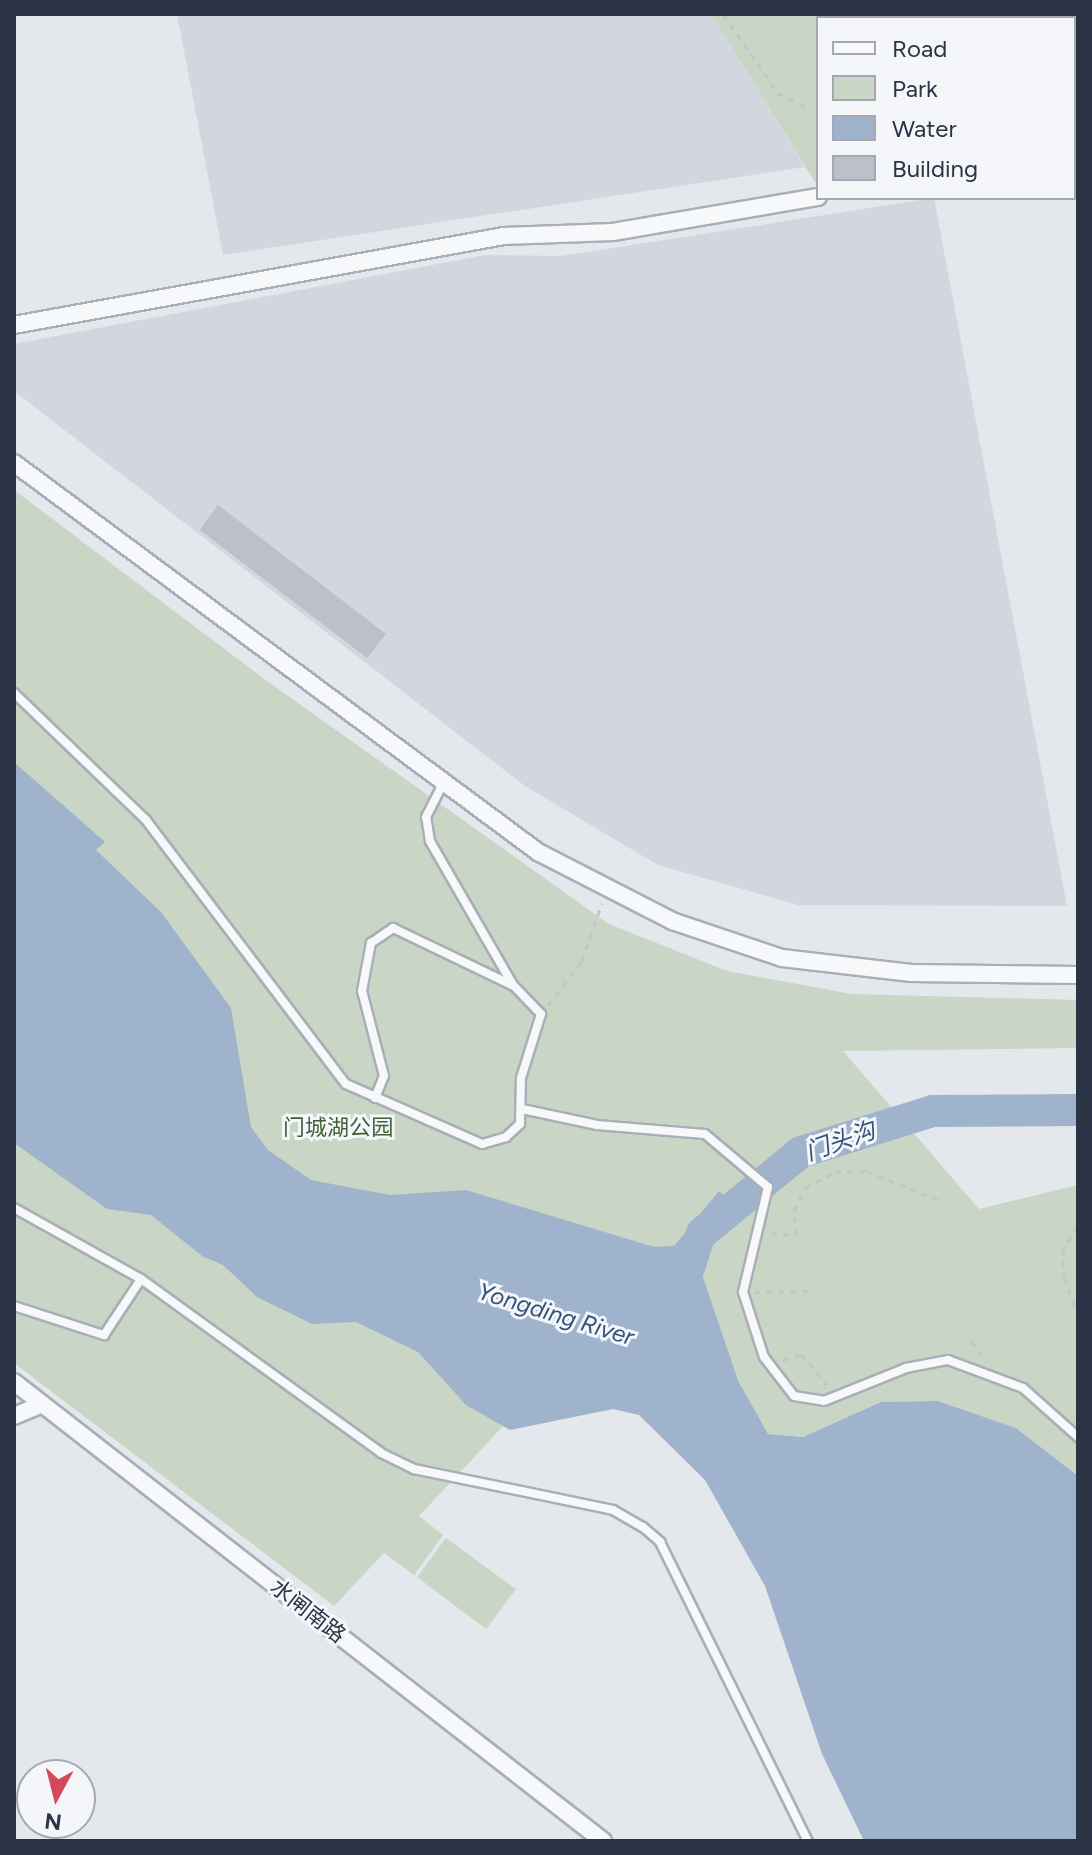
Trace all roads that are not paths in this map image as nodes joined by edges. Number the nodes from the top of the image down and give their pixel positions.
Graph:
1 (816, 197) edge
2 (14, 325) edge
3 (14, 463) edge
4 (14, 693) edge
5 (445, 781) junction
6 (1078, 975) edge
7 (513, 985) junction
8 (375, 1098) junction
9 (522, 1109) junction
10 (14, 1208) edge
11 (141, 1279) junction
12 (14, 1306) edge
13 (14, 1382) edge
14 (42, 1404) junction
15 (14, 1416) edge
16 (1078, 1437) edge
17 (603, 1841) edge
18 (808, 1841) edge

1 - 2 street
3 - 5 street
4 - 8 lane
5 - 6 street
5 - 7 lane
7 - 8 lane
7 - 9 lane
8 - 9 lane
9 - 16 lane
10 - 11 lane
11 - 12 lane
11 - 18 lane
13 - 14 street, 水闸南路
14 - 15 street
14 - 17 street, 水闸南路

